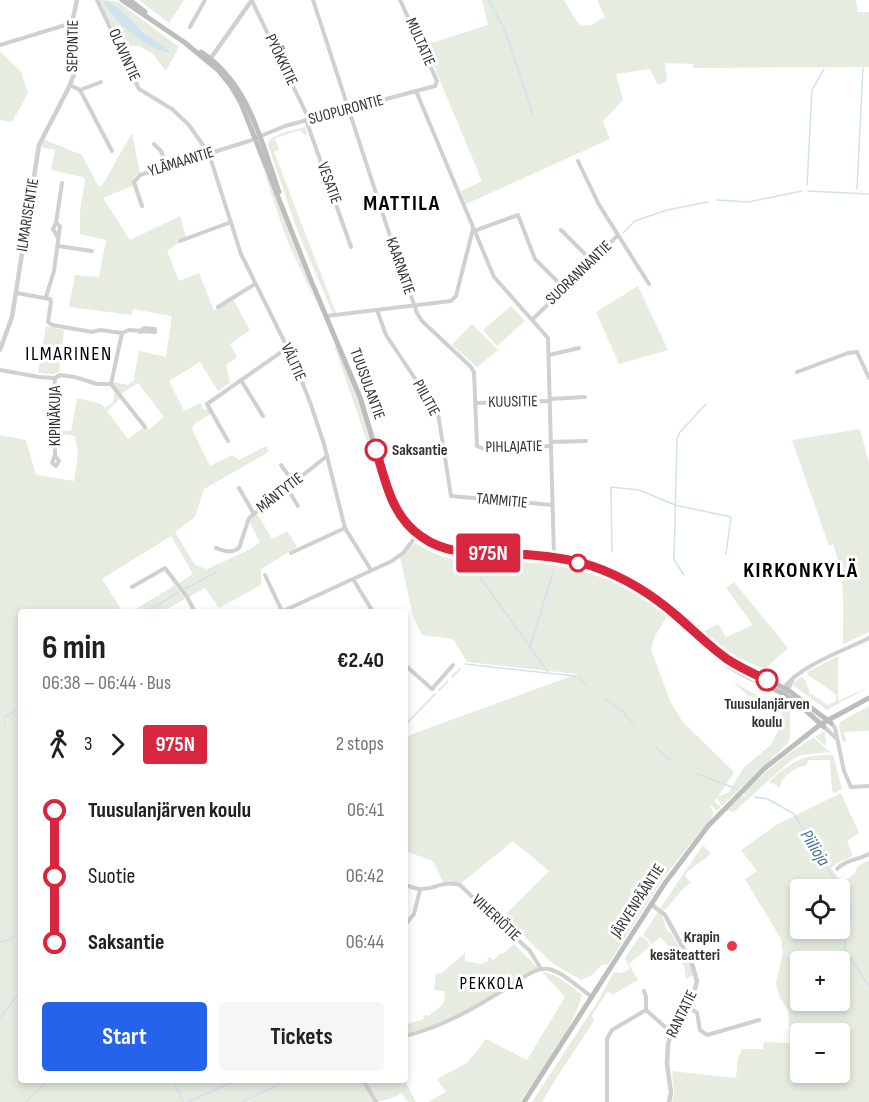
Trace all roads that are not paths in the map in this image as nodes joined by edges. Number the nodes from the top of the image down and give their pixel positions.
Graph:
1 (76, 0) edge
2 (97, 0) edge
3 (122, 0) edge
4 (130, 0) edge
5 (205, 0) edge
6 (252, 0) edge
7 (313, 0) edge
8 (400, 0) edge
9 (154, 21) junction
10 (72, 23) junction
11 (190, 27) dead end
12 (0, 45) edge
13 (209, 60) junction
14 (101, 82) dead end
15 (437, 84) joint
16 (70, 85) junction
17 (80, 90) junction
18 (416, 91) junction
19 (348, 109) junction
20 (308, 120) junction
21 (257, 137) junction
22 (154, 144) dead end
23 (112, 151) dead end
24 (209, 154) junction
25 (578, 161) dead end
26 (166, 166) junction
27 (62, 183) dead end
28 (142, 206) dead end
29 (231, 222) junction
30 (474, 230) junction
31 (561, 231) dead end
32 (618, 235) junction
33 (180, 241) dead end
34 (58, 246) junction
35 (351, 247) dead end
36 (92, 251) dead end
37 (592, 261) junction
38 (255, 284) junction
39 (649, 284) dead end
40 (564, 288) junction
41 (16, 293) junction
42 (46, 297) junction
43 (414, 306) junction
44 (218, 307) dead end
45 (377, 310) junction
46 (326, 316) junction
47 (532, 320) junction
48 (140, 332) dead end
49 (122, 333) junction
50 (287, 348) junction
51 (579, 348) dead end
52 (0, 350) edge
53 (549, 355) junction
54 (0, 370) edge
55 (797, 372) dead end
56 (55, 378) junction
57 (869, 378) edge
58 (241, 380) junction
59 (111, 384) junction
60 (585, 397) dead end
61 (550, 400) junction
62 (476, 403) junction
63 (263, 416) dead end
64 (145, 427) dead end
65 (228, 441) dead end
66 (586, 441) dead end
67 (551, 444) junction
68 (477, 446) joint
69 (54, 454) dead end
70 (327, 456) junction
71 (281, 465) dead end
72 (294, 483) junction
73 (239, 488) dead end
74 (287, 488) junction
75 (451, 496) joint
76 (552, 505) junction
77 (298, 506) dead end
78 (254, 514) junction
79 (345, 528) junction
80 (418, 534) junction
81 (216, 548) dead end
82 (291, 553) dead end
83 (554, 557) junction
84 (372, 570) junction
85 (265, 575) dead end
86 (353, 579) junction
87 (132, 587) dead end
88 (193, 609) edge
89 (280, 609) edge
90 (288, 609) edge
91 (370, 609) edge
92 (869, 638) edge
93 (453, 665) dead end
94 (408, 668) edge
95 (785, 692) junction
96 (869, 698) edge
97 (830, 721) junction
98 (823, 726) junction
99 (838, 740) junction
100 (869, 786) edge
101 (869, 854) edge
102 (837, 869) dead end
103 (408, 886) edge
104 (420, 890) junction
105 (651, 904) junction
106 (408, 922) edge
107 (541, 969) junction
108 (644, 991) dead end
109 (592, 997) junction
110 (689, 1007) junction
111 (646, 1010) junction
112 (759, 1020) dead end
113 (672, 1033) junction
114 (408, 1035) edge
115 (365, 1083) edge
116 (376, 1102) edge
117 (524, 1102) edge
118 (607, 1102) edge
119 (669, 1102) edge

1 - 10 street, SEPONTIE
2 - 24 street, OLAVINTIE
3 - 9 main road, TUUSULANTIE
4 - 9 main road, TUUSULANTIE
5 - 11 street
6 - 13 street
6 - 20 street, PYÖKKITIE
7 - 19 street, KAARNATIE
8 - 15 street, MULTATIE
9 - 13 main road, TUUSULANTIE
10 - 12 street
10 - 16 street, SEPONTIE
13 - 21 main road, TUUSULANTIE
14 - 17 street
15 - 18 street, SUOPURONTIE
16 - 17 street, SEPONTIE
16 - 41 street, ILMARISENTIE
17 - 23 street, SEPONTIE
18 - 19 street, SUOPURONTIE
18 - 30 street
19 - 20 street, SUOPURONTIE
19 - 43 street, KAARNATIE
20 - 21 street, SUOPURONTIE
20 - 35 street, VESATIE
21 - 24 street, YLÄMAANTIE
21 - 46 main road, TUUSULANTIE
22 - 26 street
24 - 26 street, YLÄMAANTIE
24 - 29 street, VÄLITIE
25 - 32 street, SUORANNANTIE
26 - 28 street, YLÄMAANTIE
27 - 34 street
29 - 33 street
29 - 38 street, VÄLITIE
30 - 40 street
30 - 43 street
30 - 47 street
31 - 37 street
32 - 37 street, SUORANNANTIE
32 - 39 street
34 - 36 street
34 - 42 street
37 - 40 street, SUORANNANTIE
38 - 44 street
38 - 50 street, VÄLITIE
40 - 47 street, SUORANNANTIE
41 - 42 street
41 - 52 street, ILMARISENTIE
42 - 49 street
43 - 45 street
43 - 62 street, KAARNATIE
45 - 46 street
45 - 75 street, PIILITIE
46 - 80 main road, TUUSULANTIE
47 - 53 street
48 - 49 street
49 - 59 street
50 - 58 street
50 - 70 street, VÄLITIE
51 - 53 street
53 - 61 street
54 - 56 street
55 - 57 street
56 - 59 street
56 - 69 street, KIPINÄKUJA
58 - 63 street
58 - 65 street
59 - 64 street
60 - 61 street, KUUSITIE
61 - 62 street, KUUSITIE
61 - 67 street
62 - 68 street, KAARNATIE
66 - 67 street, PIHLAJATIE
67 - 68 street, PIHLAJATIE
67 - 76 street
70 - 72 street, MÄNTYTIE
70 - 79 street, VÄLITIE
71 - 72 street
72 - 74 street, MÄNTYTIE
73 - 78 street
74 - 77 street
74 - 78 street, MÄNTYTIE
75 - 76 street, TAMMITIE
76 - 83 street
78 - 81 street, MÄNTYTIE
79 - 82 street
79 - 84 street, VÄLITIE
80 - 83 main road, TUUSULANTIE
80 - 84 street
83 - 95 main road, TUUSULANTIE
84 - 86 street
85 - 89 street
86 - 90 street
86 - 91 street
87 - 88 street
92 - 95 street
93 - 94 street
95 - 97 main road, TUUSULANTIE
95 - 98 main road, TUUSULANTIE
96 - 97 main road, JÄRVENPÄÄNTIE
97 - 98 main road, JÄRVENPÄÄNTIE
97 - 99 street
98 - 99 street
98 - 105 main road, JÄRVENPÄÄNTIE
99 - 100 street
101 - 102 street
103 - 104 street
104 - 106 street
104 - 107 street, VIHERIÖTIE
105 - 109 main road, JÄRVENPÄÄNTIE
105 - 110 street, RANTATIE
107 - 109 street
107 - 114 street
108 - 111 street
109 - 117 main road, JÄRVENPÄÄNTIE
110 - 112 street
110 - 113 street, RANTATIE
111 - 113 street
111 - 118 street
113 - 119 street, RANTATIE
115 - 116 street

